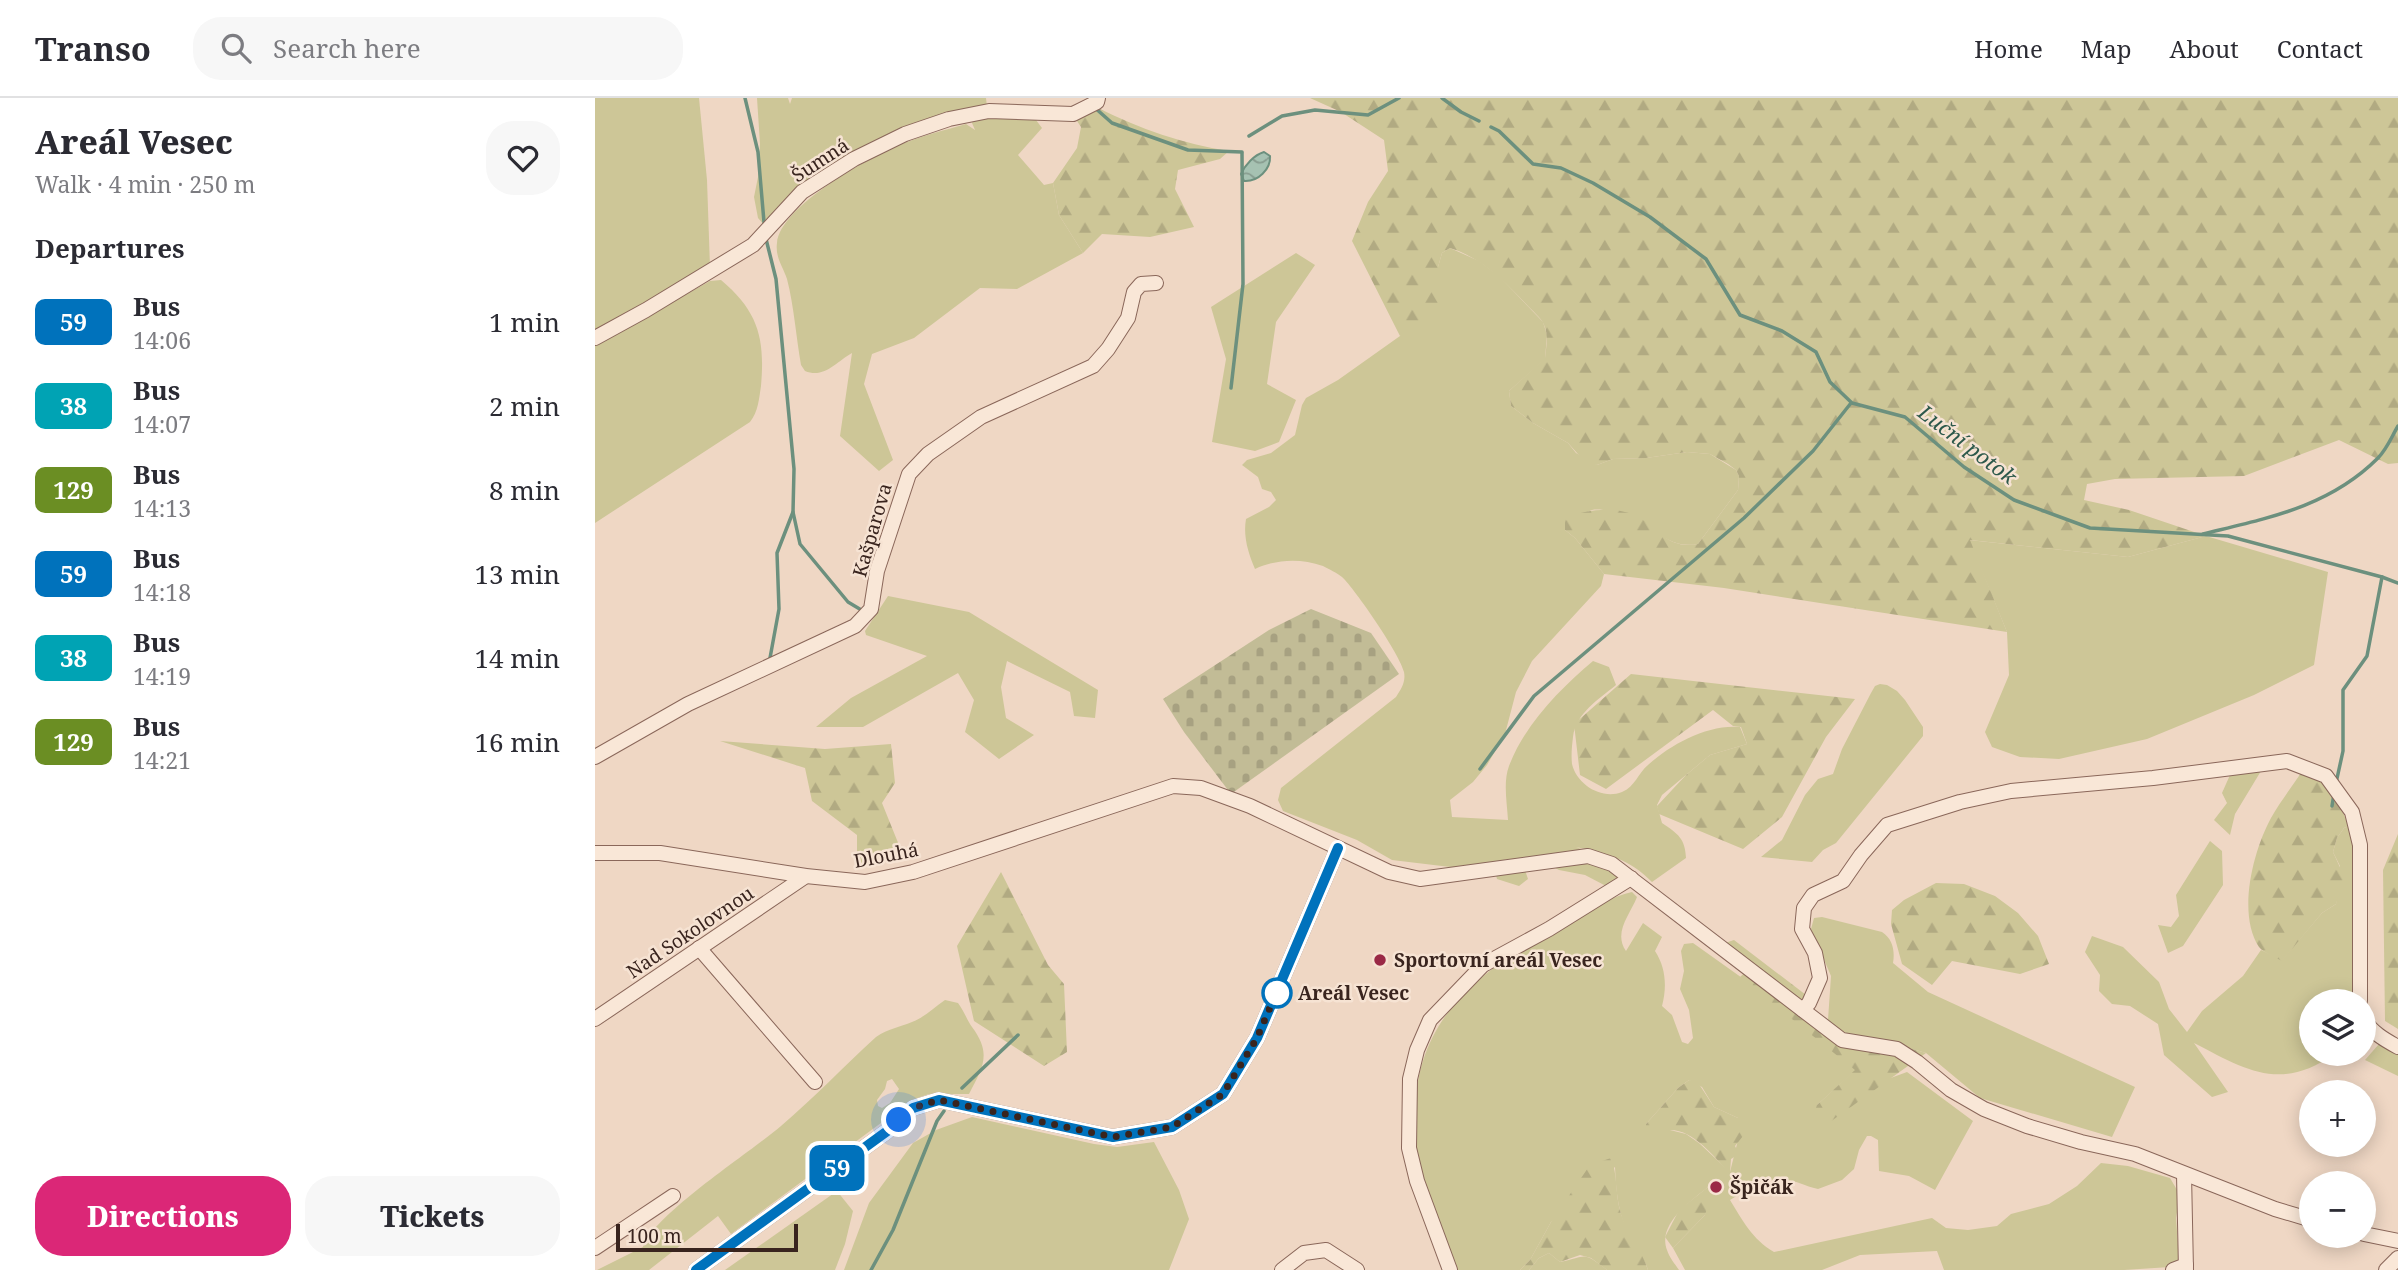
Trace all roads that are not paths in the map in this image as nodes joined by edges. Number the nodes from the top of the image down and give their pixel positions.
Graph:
1 (1098, 98) edge
2 (1156, 283) dead end
3 (595, 338) edge
4 (595, 757) edge
5 (1338, 848) junction
6 (595, 853) edge
7 (806, 876) junction
8 (1631, 878) junction
9 (699, 948) junction
10 (2360, 989) edge
11 (1803, 1010) junction
12 (595, 1019) edge
13 (2376, 1032) edge
14 (2398, 1047) edge
15 (815, 1082) dead end
16 (2184, 1174) junction
17 (673, 1196) dead end
18 (2299, 1216) edge
19 (2376, 1236) edge
20 (2398, 1241) edge
21 (595, 1248) edge
22 (2398, 1258) edge
23 (2182, 1268) edge
24 (696, 1270) edge
25 (1282, 1270) edge
26 (1357, 1270) edge
27 (1450, 1270) edge
28 (2386, 1270) edge

1 - 3 street, Šumná
2 - 4 street, Kašparova
5 - 7 street, Dlouhá
5 - 8 street
5 - 24 street
6 - 7 street, Dlouhá
7 - 9 street, Nad Sokolovnou
8 - 11 street
8 - 27 street
9 - 12 street, Nad Sokolovnou
9 - 15 street
10 - 11 street
11 - 16 street
13 - 14 street
16 - 18 street
16 - 23 street
17 - 21 street
19 - 20 street
22 - 28 street
25 - 26 street

